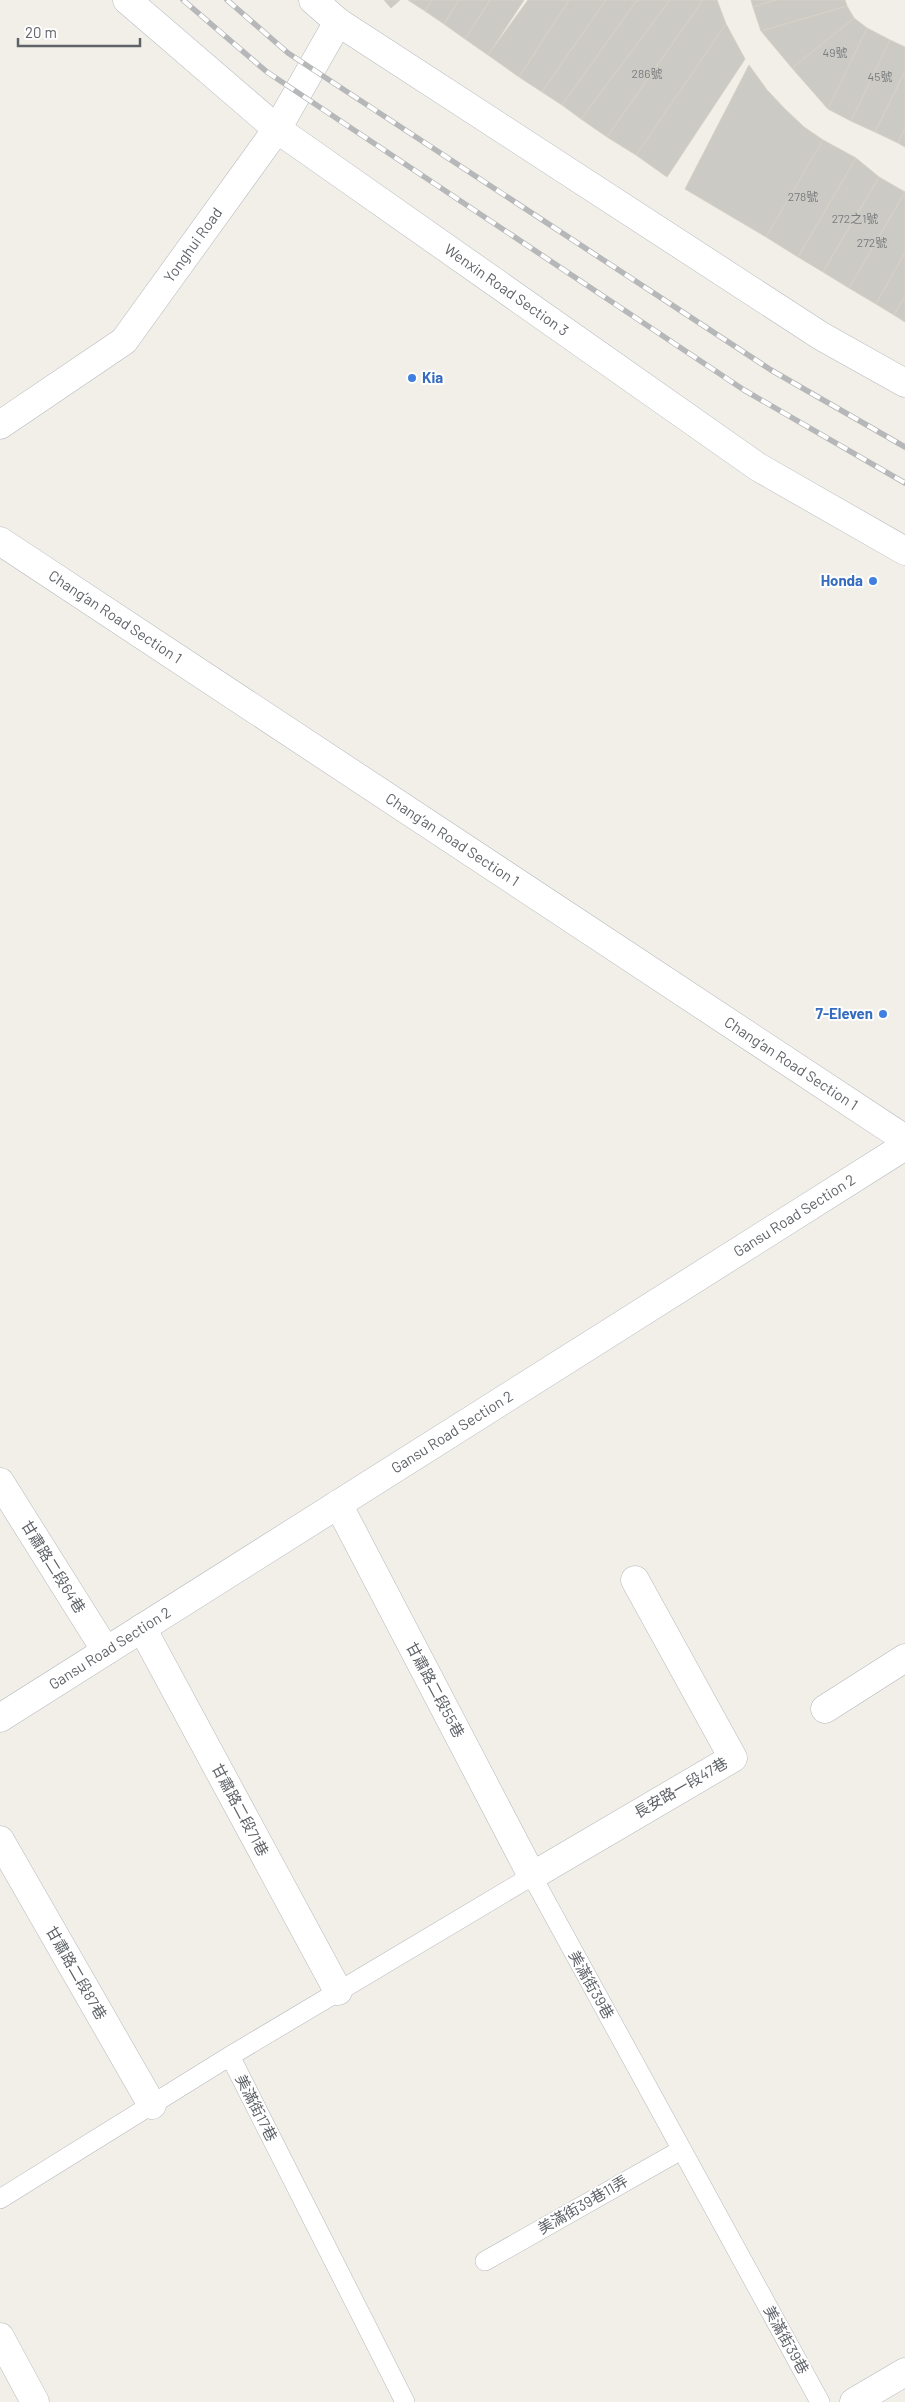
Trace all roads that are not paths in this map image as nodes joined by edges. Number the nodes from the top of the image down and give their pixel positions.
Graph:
1 (128, 0) edge
2 (313, 0) edge
3 (338, 22) junction
4 (277, 129) junction
5 (905, 383) edge
6 (0, 425) edge
7 (0, 541) edge
8 (905, 551) edge
9 (905, 1140) edge
10 (905, 1146) edge
11 (0, 1482) edge
12 (338, 1504) junction
13 (635, 1580) dead end
14 (142, 1628) junction
15 (106, 1651) junction
16 (905, 1658) edge
17 (824, 1709) dead end
18 (0, 1718) edge
19 (0, 1840) edge
20 (532, 1876) junction
21 (338, 1991) junction
22 (230, 2056) junction
23 (152, 2106) junction
24 (681, 2150) junction
25 (0, 2199) edge
26 (485, 2261) dead end
27 (0, 2337) edge
28 (905, 2372) edge
29 (35, 2402) edge
30 (405, 2402) edge
31 (820, 2402) edge
32 (854, 2402) edge

1 - 4 street, Wenxin Road Section 3
2 - 3 street
3 - 4 street, Yonghui Road
3 - 5 street
4 - 6 street, Yonghui Road
4 - 8 street, Wenxin Road Section 3
7 - 9 street, Chang’an Road Section 1
10 - 12 street, Gansu Road Section 2
11 - 15 street, 甘肅路二段64巷
12 - 14 street, Gansu Road Section 2
12 - 20 street, 甘肅路二段55巷
13 - 20 street, 長安路一段47巷
14 - 15 street, Gansu Road Section 2
14 - 21 street, 甘肅路二段71巷
15 - 18 street, Gansu Road Section 2
16 - 17 street
19 - 23 street, 甘肅路二段87巷
20 - 21 lane
20 - 24 lane, 美滿街39巷
21 - 22 lane
22 - 23 lane, 美滿街17巷
22 - 30 lane, 美滿街17巷
23 - 25 lane, 美滿街17巷
24 - 26 lane, 美滿街39巷11弄
24 - 31 lane, 美滿街39巷
27 - 29 street
28 - 32 street

